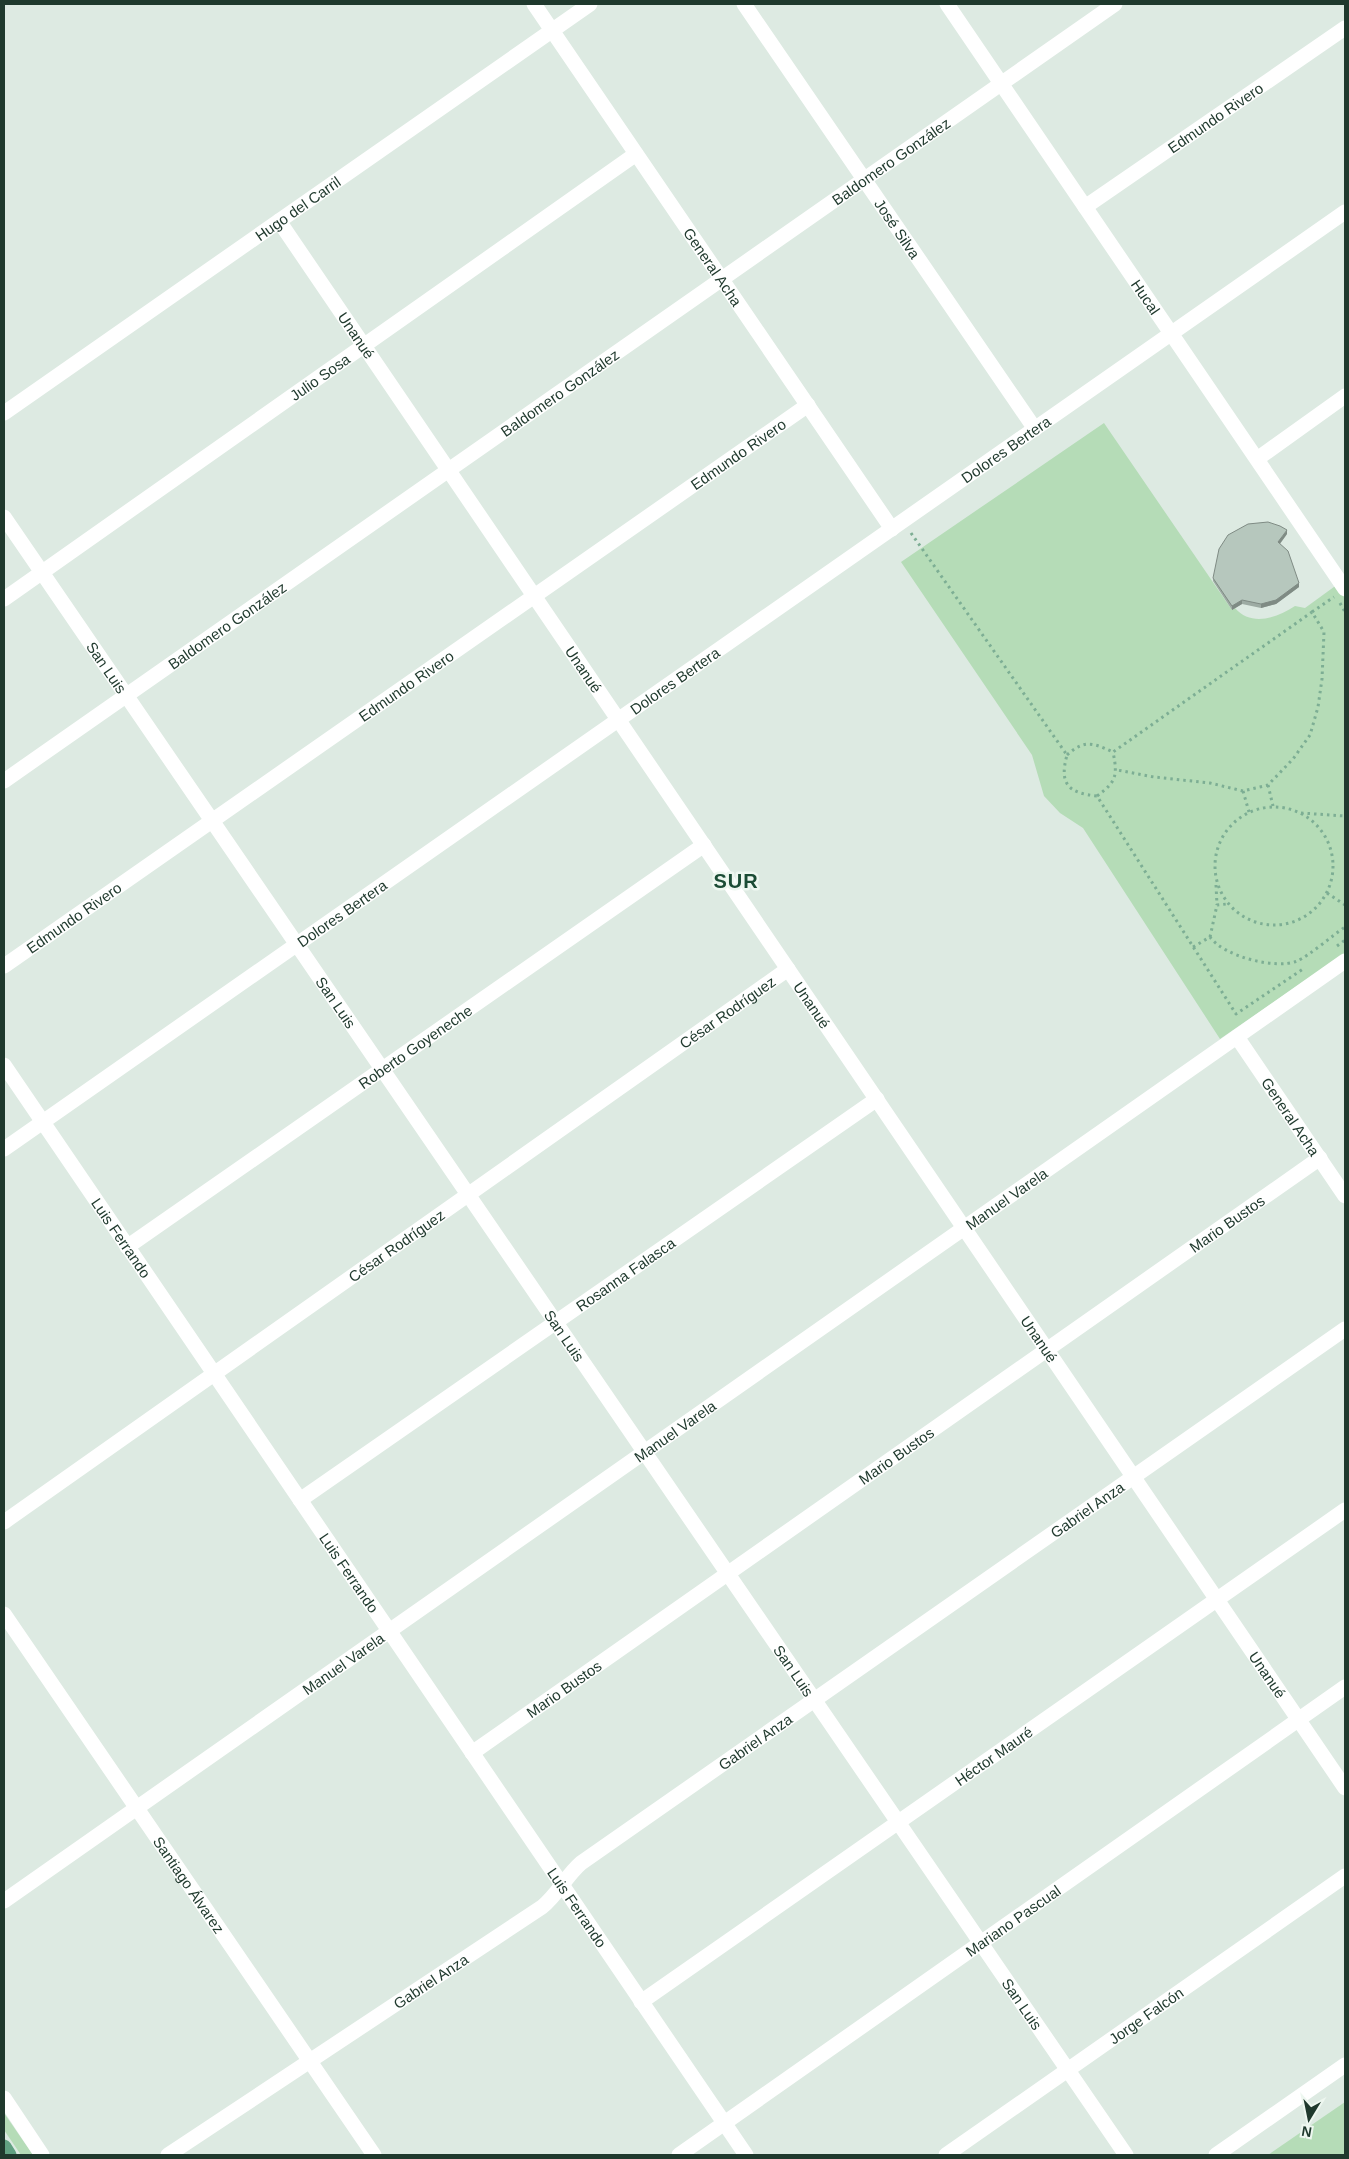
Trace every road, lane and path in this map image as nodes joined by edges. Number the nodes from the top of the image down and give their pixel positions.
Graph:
1 (534, 4) edge
2 (590, 4) edge
3 (744, 4) edge
4 (947, 4) edge
5 (1115, 4) edge
6 (1345, 28) edge
7 (552, 30) junction
8 (1001, 83) junction
9 (636, 154) junction
10 (864, 179) junction
11 (1085, 207) junction
12 (1345, 212) edge
13 (279, 221) junction
14 (722, 279) junction
15 (1172, 334) junction
16 (364, 346) junction
17 (1345, 396) edge
18 (808, 405) junction
19 (4, 413) edge
20 (1035, 429) junction
21 (1257, 459) junction
22 (449, 470) junction
23 (4, 517) edge
24 (898, 525) junction
25 (42, 572) junction
26 (1344, 583) edge
27 (534, 596) junction
28 (4, 599) edge
29 (1312, 612) junction
30 (1345, 612) edge
31 (126, 696) junction
32 (618, 720) junction
33 (1113, 752) junction
34 (1067, 755) junction
35 (1117, 770) junction
36 (4, 781) edge
37 (1268, 785) junction
38 (1243, 790) junction
39 (1097, 796) junction
40 (1273, 806) junction
41 (1249, 812) junction
42 (1298, 813) junction
43 (1316, 815) junction
44 (1345, 816) edge
45 (212, 821) junction
46 (1318, 825) junction
47 (704, 845) junction
48 (1216, 883) junction
49 (1327, 893) junction
50 (1217, 904) junction
51 (1227, 904) junction
52 (1345, 905) edge
53 (1345, 927) edge
54 (1210, 937) junction
55 (1345, 940) edge
56 (296, 944) junction
57 (1193, 947) junction
58 (1330, 951) dead end
59 (1345, 961) edge
60 (4, 966) edge
61 (1306, 966) dead end
62 (788, 970) junction
63 (1237, 1037) junction
64 (4, 1065) edge
65 (382, 1069) junction
66 (877, 1100) junction
67 (42, 1122) junction
68 (4, 1149) edge
69 (1320, 1158) junction
70 (468, 1195) junction
71 (1345, 1196) edge
72 (964, 1228) junction
73 (127, 1247) junction
74 (556, 1323) junction
75 (1345, 1329) edge
76 (1047, 1350) junction
77 (214, 1374) junction
78 (644, 1452) junction
79 (1134, 1477) junction
80 (300, 1500) junction
81 (1345, 1510) edge
82 (4, 1522) edge
83 (728, 1573) junction
84 (1217, 1600) junction
85 (4, 1614) edge
86 (389, 1631) junction
87 (1345, 1687) edge
88 (814, 1700) junction
89 (1299, 1720) junction
90 (472, 1753) junction
91 (1345, 1788) edge
92 (136, 1808) junction
93 (898, 1822) junction
94 (1345, 1876) edge
95 (562, 1885) junction
96 (4, 1901) edge
97 (981, 1943) junction
98 (641, 2002) junction
99 (310, 2061) junction
100 (1345, 2065) edge
101 (1068, 2070) junction
102 (4, 2098) edge
103 (724, 2124) junction
104 (4, 2147) edge
105 (9, 2155) edge
106 (42, 2155) edge
107 (168, 2155) edge
108 (374, 2155) edge
109 (679, 2155) edge
110 (746, 2155) edge
111 (946, 2155) edge
112 (1126, 2155) edge
113 (1216, 2155) edge

1 - 7 street, General Acha
2 - 7 street, Hugo del Carril
3 - 10 street, José Silva
4 - 8 street, Hucal
5 - 8 street, Baldomero González
6 - 11 street, Edmundo Rivero
7 - 9 street, General Acha
7 - 13 street, Hugo del Carril
8 - 10 street, Baldomero González
8 - 11 street, Hucal
9 - 14 street, General Acha
9 - 16 street, Julio Sosa
10 - 14 street, Baldomero González
10 - 20 street, José Silva
11 - 15 street, Hucal
12 - 15 street, Dolores Bertera
13 - 16 street, Unanué
13 - 19 street, Hugo del Carril
14 - 18 street, General Acha
14 - 22 street, Baldomero González
15 - 20 street, Dolores Bertera
15 - 21 street, Hucal
16 - 22 street, Unanué
16 - 25 street, Julio Sosa
17 - 21 street
18 - 24 street, General Acha
18 - 27 street, Edmundo Rivero
20 - 24 street, Dolores Bertera
21 - 26 street, Hucal
22 - 27 street, Unanué
22 - 31 street, Baldomero González
23 - 25 street, San Luis
24 - 32 street, Dolores Bertera
24 - 34 path
25 - 28 street, Julio Sosa
25 - 31 street, San Luis
27 - 32 street, Unanué
27 - 45 street, Edmundo Rivero
29 - 30 path
29 - 33 path
29 - 37 path
31 - 36 street, Baldomero González
31 - 45 street, San Luis
32 - 47 street, Unanué
32 - 56 street, Dolores Bertera
33 - 34 path
33 - 35 path
34 - 39 path
35 - 38 path
35 - 39 path
37 - 38 path
37 - 40 path
38 - 41 path
39 - 57 path
40 - 41 path
40 - 42 path
41 - 48 path
42 - 43 path
42 - 46 path
43 - 44 path
43 - 46 path
45 - 56 street, San Luis
45 - 60 street, Edmundo Rivero
46 - 49 path
47 - 62 street, Unanué
47 - 65 street, Roberto Goyeneche
48 - 50 path
48 - 51 path
49 - 51 path
49 - 52 path
50 - 51 path
50 - 54 path
53 - 54 path
54 - 57 path
55 - 58 path
56 - 65 street, San Luis
56 - 67 street, Dolores Bertera
57 - 61 path
59 - 63 street, Manuel Varela
62 - 66 street, Unanué
62 - 70 street, César Rodríguez
63 - 69 street, General Acha
63 - 72 street, Manuel Varela
64 - 67 street, Luis Ferrando
65 - 70 street, San Luis
65 - 73 street, Roberto Goyeneche
66 - 72 street, Unanué
66 - 74 street, Rosanna Falasca
67 - 68 street, Dolores Bertera
67 - 73 street, Luis Ferrando
69 - 71 street, General Acha
69 - 76 street, Mario Bustos
70 - 74 street, San Luis
70 - 77 street, César Rodríguez
72 - 76 street, Unanué
72 - 78 street, Manuel Varela
73 - 77 street, Luis Ferrando
74 - 78 street, San Luis
74 - 80 street, Rosanna Falasca
75 - 79 street, Gabriel Anza
76 - 79 street, Unanué
76 - 83 street, Mario Bustos
77 - 80 street, Luis Ferrando
77 - 82 street, César Rodríguez
78 - 83 street, San Luis
78 - 86 street, Manuel Varela
79 - 84 street, Unanué
79 - 88 street, Gabriel Anza
80 - 86 street, Luis Ferrando
81 - 84 street, Héctor Mauré
83 - 88 street, San Luis
83 - 90 street, Mario Bustos
84 - 89 street, Unanué
84 - 93 street, Héctor Mauré
85 - 92 street, Santiago Álvarez
86 - 90 street, Luis Ferrando
86 - 92 street, Manuel Varela
87 - 89 street, Mariano Pascual
88 - 93 street, San Luis
88 - 95 street, Gabriel Anza
89 - 91 street, Unanué
89 - 97 street, Mariano Pascual
90 - 95 street, Luis Ferrando
92 - 96 street, Manuel Varela
92 - 99 street, Santiago Álvarez
93 - 97 street, San Luis
93 - 98 street, Héctor Mauré
94 - 101 street, Jorge Falcón
95 - 98 street, Luis Ferrando
95 - 99 street, Gabriel Anza
97 - 101 street, San Luis
97 - 103 street, Mariano Pascual
98 - 103 street, Luis Ferrando
99 - 107 street, Gabriel Anza
99 - 108 street, Santiago Álvarez
100 - 113 street
101 - 111 street, Jorge Falcón
101 - 112 street, San Luis
102 - 106 street
103 - 109 street, Mariano Pascual
103 - 110 street, Luis Ferrando
104 - 105 main road

